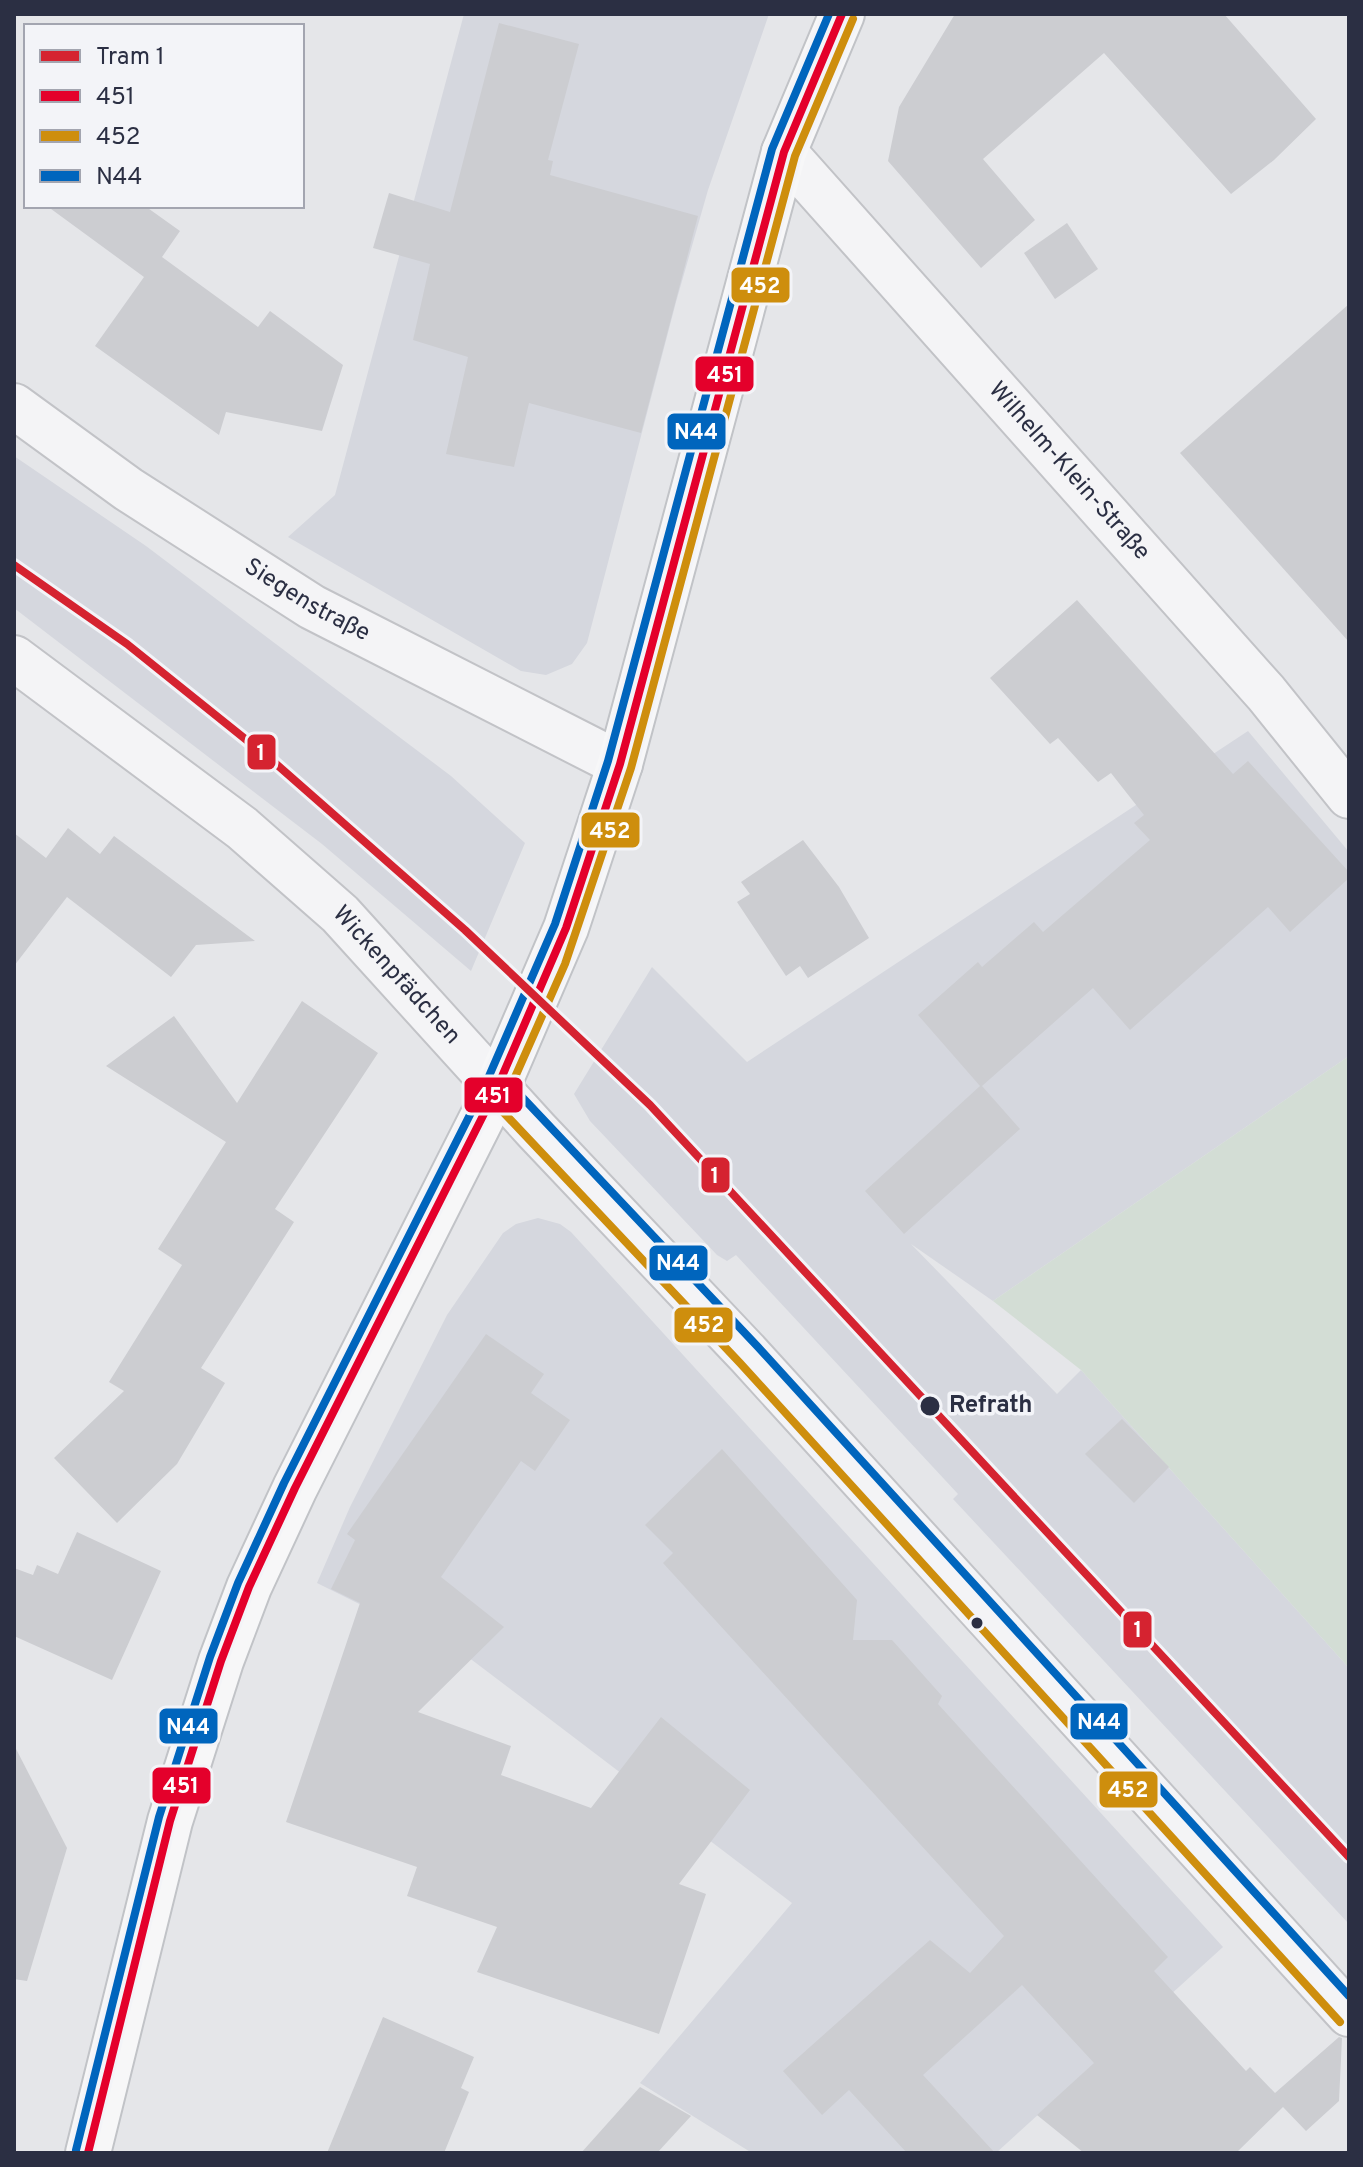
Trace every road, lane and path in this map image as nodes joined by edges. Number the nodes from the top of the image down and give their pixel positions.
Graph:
1 (842, 14) edge
2 (784, 152) junction
3 (14, 406) edge
4 (14, 658) edge
5 (620, 764) junction
6 (1349, 796) edge
7 (497, 1088) junction
8 (1349, 2014) edge
9 (88, 2153) edge

1 - 2 main road
2 - 5 main road
2 - 6 street, Wilhelm-Klein-Straße
3 - 5 street, Siegenstraße
4 - 7 street, Wickenpfädchen
5 - 7 main road
7 - 8 street, Wickenpfädchen
7 - 9 main road

